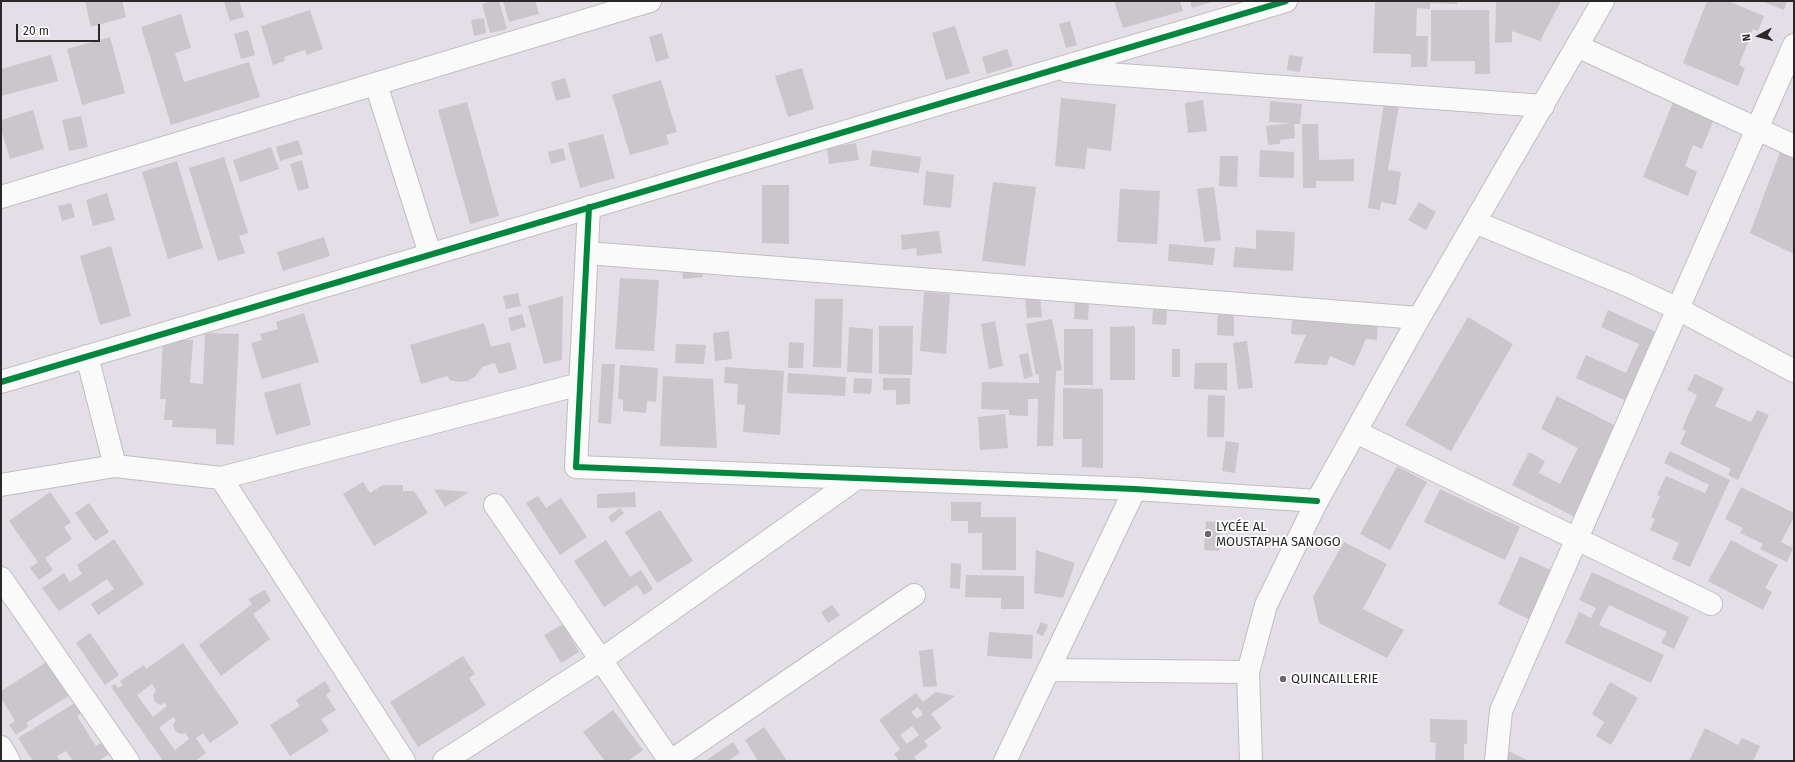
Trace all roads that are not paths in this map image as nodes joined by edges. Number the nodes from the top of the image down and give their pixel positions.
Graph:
1 (650, 1) edge
2 (1286, 1) edge
3 (1602, 1) edge
4 (1794, 45) edge
5 (1577, 46) junction
6 (1053, 70) junction
7 (376, 84) junction
8 (1543, 106) junction
9 (1757, 129) junction
10 (1794, 146) edge
11 (1, 197) edge
12 (589, 207) junction
13 (1475, 222) junction
14 (587, 253) junction
15 (430, 254) junction
16 (1678, 309) junction
17 (1418, 318) junction
18 (87, 356) junction
19 (1794, 371) edge
20 (1, 382) edge
21 (580, 384) junction
22 (1356, 432) junction
23 (114, 466) junction
24 (221, 478) junction
25 (857, 478) junction
26 (1, 485) edge
27 (1135, 489) junction
28 (1317, 502) junction
29 (495, 505) dead end
30 (1577, 539) junction
31 (1, 578) edge
32 (914, 596) dead end
33 (1711, 604) dead end
34 (601, 660) junction
35 (1048, 670) junction
36 (1248, 672) junction
37 (1, 747) edge
38 (9, 761) edge
39 (128, 761) edge
40 (404, 761) edge
41 (444, 761) edge
42 (671, 761) edge
43 (1005, 761) edge
44 (1250, 761) edge
45 (1496, 761) edge

1 - 7 street
2 - 6 street
3 - 5 street
4 - 9 street
5 - 8 street
5 - 9 street
6 - 8 street
6 - 12 street
7 - 11 street
7 - 15 street
8 - 13 street
9 - 10 street
9 - 16 street
12 - 14 street
12 - 15 street
13 - 16 street
13 - 17 street
14 - 17 street
14 - 21 street
15 - 18 street
16 - 19 street
16 - 30 street
17 - 22 street
18 - 20 street
18 - 23 street
21 - 24 street
21 - 25 street
22 - 28 street
22 - 30 street
23 - 24 street
23 - 26 street
24 - 40 street
25 - 27 street
25 - 34 street
27 - 28 street
27 - 35 street
28 - 36 street
29 - 34 street
30 - 33 street
30 - 45 street
31 - 39 street
32 - 42 street
34 - 41 street
34 - 42 street
35 - 36 street
35 - 43 street
36 - 44 street
37 - 38 street

